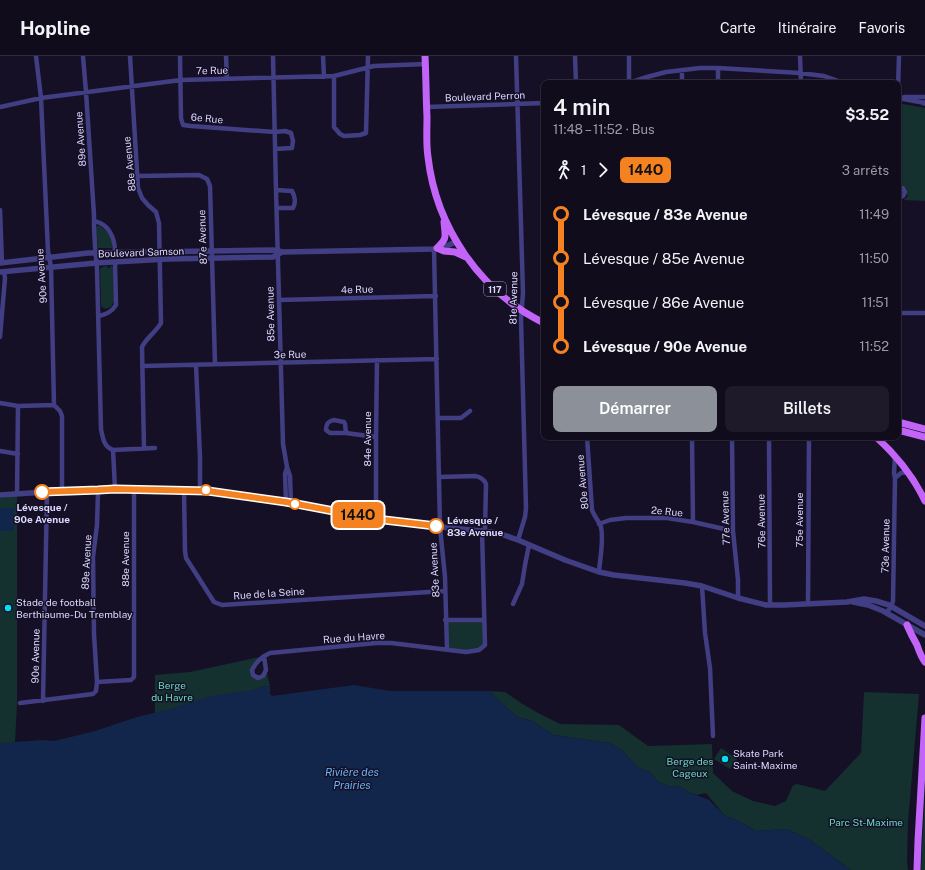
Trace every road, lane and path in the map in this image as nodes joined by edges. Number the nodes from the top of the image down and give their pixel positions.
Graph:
1 (36, 56) edge
2 (83, 56) edge
3 (130, 56) edge
4 (180, 56) edge
5 (226, 56) edge
6 (273, 56) edge
7 (323, 56) edge
8 (368, 56) edge
9 (425, 56) edge
10 (516, 56) edge
11 (575, 56) edge
12 (629, 56) edge
13 (800, 56) edge
14 (899, 56) edge
15 (426, 64) junction
16 (368, 67) junction
17 (718, 68) junction
18 (682, 70) junction
19 (800, 73) junction
20 (324, 76) junction
21 (334, 76) junction
22 (273, 78) junction
23 (227, 79) junction
24 (181, 80) junction
25 (576, 80) edge
26 (629, 80) edge
27 (638, 80) edge
28 (682, 80) edge
29 (718, 80) edge
30 (801, 80) edge
31 (835, 80) edge
32 (898, 80) edge
33 (132, 86) junction
34 (86, 92) junction
35 (41, 98) junction
36 (901, 98) edge
37 (925, 102) edge
38 (541, 103) edge
39 (517, 104) junction
40 (0, 107) edge
41 (426, 108) junction
42 (275, 132) junction
43 (275, 148) junction
44 (138, 176) junction
45 (901, 187) edge
46 (276, 190) junction
47 (901, 197) edge
48 (277, 208) junction
49 (0, 210) edge
50 (444, 216) junction
51 (94, 221) junction
52 (457, 241) junction
53 (436, 249) junction
54 (115, 252) junction
55 (159, 252) junction
56 (211, 252) junction
57 (95, 253) junction
58 (280, 253) junction
59 (50, 257) junction
60 (212, 258) junction
61 (467, 258) junction
62 (159, 260) junction
63 (116, 262) junction
64 (1, 263) edge
65 (96, 263) junction
66 (51, 267) junction
67 (2, 272) edge
68 (436, 296) junction
69 (280, 300) junction
70 (522, 310) junction
71 (901, 313) edge
72 (925, 313) edge
73 (98, 316) junction
74 (541, 321) edge
75 (0, 337) edge
76 (437, 359) junction
77 (377, 360) junction
78 (280, 363) junction
79 (215, 364) junction
80 (196, 365) junction
81 (142, 366) junction
82 (0, 403) edge
83 (54, 405) junction
84 (18, 406) junction
85 (470, 411) dead end
86 (438, 418) junction
87 (901, 423) edge
88 (925, 429) edge
89 (901, 431) edge
90 (346, 433) junction
91 (376, 437) junction
92 (925, 437) edge
93 (587, 440) edge
94 (692, 440) edge
95 (732, 440) edge
96 (769, 440) edge
97 (809, 440) edge
98 (879, 440) edge
99 (144, 448) junction
100 (155, 448) dead end
101 (113, 450) junction
102 (0, 451) edge
103 (18, 454) junction
104 (895, 456) junction
105 (908, 472) junction
106 (440, 478) junction
107 (895, 478) junction
108 (115, 489) junction
109 (134, 489) junction
110 (98, 490) junction
111 (184, 490) junction
112 (200, 490) junction
113 (62, 491) junction
114 (47, 492) junction
115 (17, 494) junction
116 (0, 495) edge
117 (925, 501) edge
118 (288, 503) junction
119 (376, 519) junction
120 (693, 522) junction
121 (599, 524) junction
122 (440, 527) junction
123 (484, 530) junction
124 (734, 532) junction
125 (518, 540) junction
126 (529, 545) junction
127 (599, 572) junction
128 (702, 586) junction
129 (445, 591) junction
130 (738, 598) junction
131 (847, 602) junction
132 (513, 604) dead end
133 (808, 604) junction
134 (770, 605) junction
135 (891, 607) junction
136 (887, 612) junction
137 (445, 620) junction
138 (484, 620) junction
139 (907, 625) junction
140 (925, 626) edge
141 (925, 635) edge
142 (447, 649) junction
143 (264, 656) junction
144 (925, 662) edge
145 (97, 682) junction
146 (43, 701) junction
147 (20, 704) dead end
148 (925, 718) edge
149 (713, 736) dead end
150 (917, 870) edge

1 - 35 street, 90e Avenue
2 - 34 street, 89e Avenue
3 - 33 street, 88e Avenue
4 - 24 street
5 - 23 street
6 - 22 street, 85e Avenue
7 - 20 street
8 - 16 street
9 - 15 main road, 117
10 - 39 street, 81e Avenue
11 - 25 street
12 - 26 street
13 - 19 street
14 - 32 street
15 - 16 street, 7e Rue
15 - 41 main road, 117
16 - 21 street, 7e Rue
16 - 21 street
17 - 18 street
17 - 19 street
17 - 29 street
18 - 27 street
18 - 28 street
19 - 30 street
19 - 31 street
20 - 21 street, 7e Rue
20 - 22 street, 7e Rue
22 - 23 street, 7e Rue
22 - 42 street, 85e Avenue
23 - 24 street, 7e Rue
24 - 33 street, 7e Rue
24 - 42 street, 6e Rue
33 - 34 street, 7e Rue
33 - 44 street, 88e Avenue
34 - 35 street, 7e Rue
34 - 51 street, 89e Avenue
35 - 40 street, 7e Rue
35 - 59 street, 90e Avenue
36 - 37 street
38 - 39 street, Boulevard Perron
39 - 41 street, Boulevard Perron
39 - 70 street, 81e Avenue
41 - 50 main road, 117
42 - 43 street, 85e Avenue
42 - 43 street
43 - 46 street, 85e Avenue
44 - 55 street, 88e Avenue
44 - 56 street, 87e Avenue
45 - 47 street
46 - 48 street, 85e Avenue
46 - 48 street
48 - 58 street, 85e Avenue
49 - 64 street
50 - 52 main road, 117
50 - 53 main road
51 - 54 street
51 - 57 street, 89e Avenue
52 - 53 street, Boulevard Samson
52 - 61 main road, 117
53 - 58 street, Boulevard Samson
53 - 61 main road
53 - 68 street, 83e Avenue
54 - 55 street, Boulevard Samson
54 - 57 street, Boulevard Samson
55 - 56 street, Boulevard Samson
55 - 62 street, 88e Avenue
56 - 58 street, Boulevard Samson
56 - 60 street, 87e Avenue
57 - 59 street, Boulevard Samson
57 - 65 street, 89e Avenue
58 - 60 street, Boulevard Samson
58 - 69 street, 85e Avenue
59 - 64 street, Boulevard Samson
59 - 66 street, 90e Avenue
60 - 62 street, Boulevard Samson
60 - 79 street, 87e Avenue
61 - 70 main road, 117
62 - 63 street, Boulevard Samson
62 - 81 street, 88e Avenue
63 - 65 street, Boulevard Samson
63 - 73 street
65 - 66 street, Boulevard Samson
65 - 73 street, 89e Avenue
66 - 67 street, Boulevard Samson
66 - 83 street, 90e Avenue
67 - 75 street
68 - 69 street, 4e Rue
68 - 76 street, 83e Avenue
69 - 78 street, 85e Avenue
70 - 74 main road, 117
70 - 125 street, 81e Avenue
71 - 72 street
73 - 101 street, 89e Avenue
76 - 77 street, 3e Rue
76 - 86 street, 83e Avenue
77 - 78 street, 3e Rue
77 - 91 street, 84e Avenue
78 - 79 street, 3e Rue
78 - 118 street, 85e Avenue
79 - 80 street, 3e Rue
80 - 81 street, 3e Rue
80 - 112 street
81 - 99 street, 88e Avenue
82 - 84 street
83 - 84 street
83 - 113 street, 90e Avenue
84 - 103 street
85 - 86 street
86 - 106 street, 83e Avenue
87 - 88 main road
89 - 92 main road
90 - 90 street
90 - 91 street
91 - 119 street, 84e Avenue
93 - 121 street, 80e Avenue
94 - 120 street
95 - 124 street, 77e Avenue
96 - 134 street, 76e Avenue
97 - 133 street, 75e Avenue
98 - 104 main road
99 - 100 street
99 - 101 street
101 - 108 street
102 - 103 street
103 - 115 street
104 - 105 main road
104 - 107 street, 73e Avenue
105 - 107 street
105 - 117 main road
106 - 122 street, 83e Avenue
106 - 123 street
107 - 135 street, 73e Avenue
108 - 109 street
108 - 110 street
109 - 111 street
109 - 145 street, 88e Avenue
110 - 113 street
110 - 145 street, 89e Avenue
111 - 112 street
111 - 129 street, Rue de la Seine
112 - 118 street
113 - 114 street
114 - 115 street
114 - 146 street, 90e Avenue
115 - 116 street
118 - 119 street
119 - 122 street
120 - 121 street, 2e Rue
120 - 124 street, 2e Rue
121 - 127 street, 80e Avenue
122 - 123 street
122 - 129 street, 83e Avenue
123 - 125 street
123 - 138 street
124 - 130 street, 77e Avenue
125 - 126 street
126 - 127 street
126 - 132 street
127 - 128 street
128 - 130 street
128 - 149 street
129 - 137 street, 83e Avenue
130 - 134 street
131 - 133 street
131 - 135 street
131 - 136 street
133 - 134 street
135 - 136 street
135 - 140 street
136 - 139 street
137 - 138 street
137 - 142 street, 83e Avenue
138 - 142 street, Rue du Havre
139 - 141 street
139 - 144 main road
142 - 143 street, Rue du Havre
143 - 143 street
145 - 146 street
146 - 147 street
148 - 150 main road

